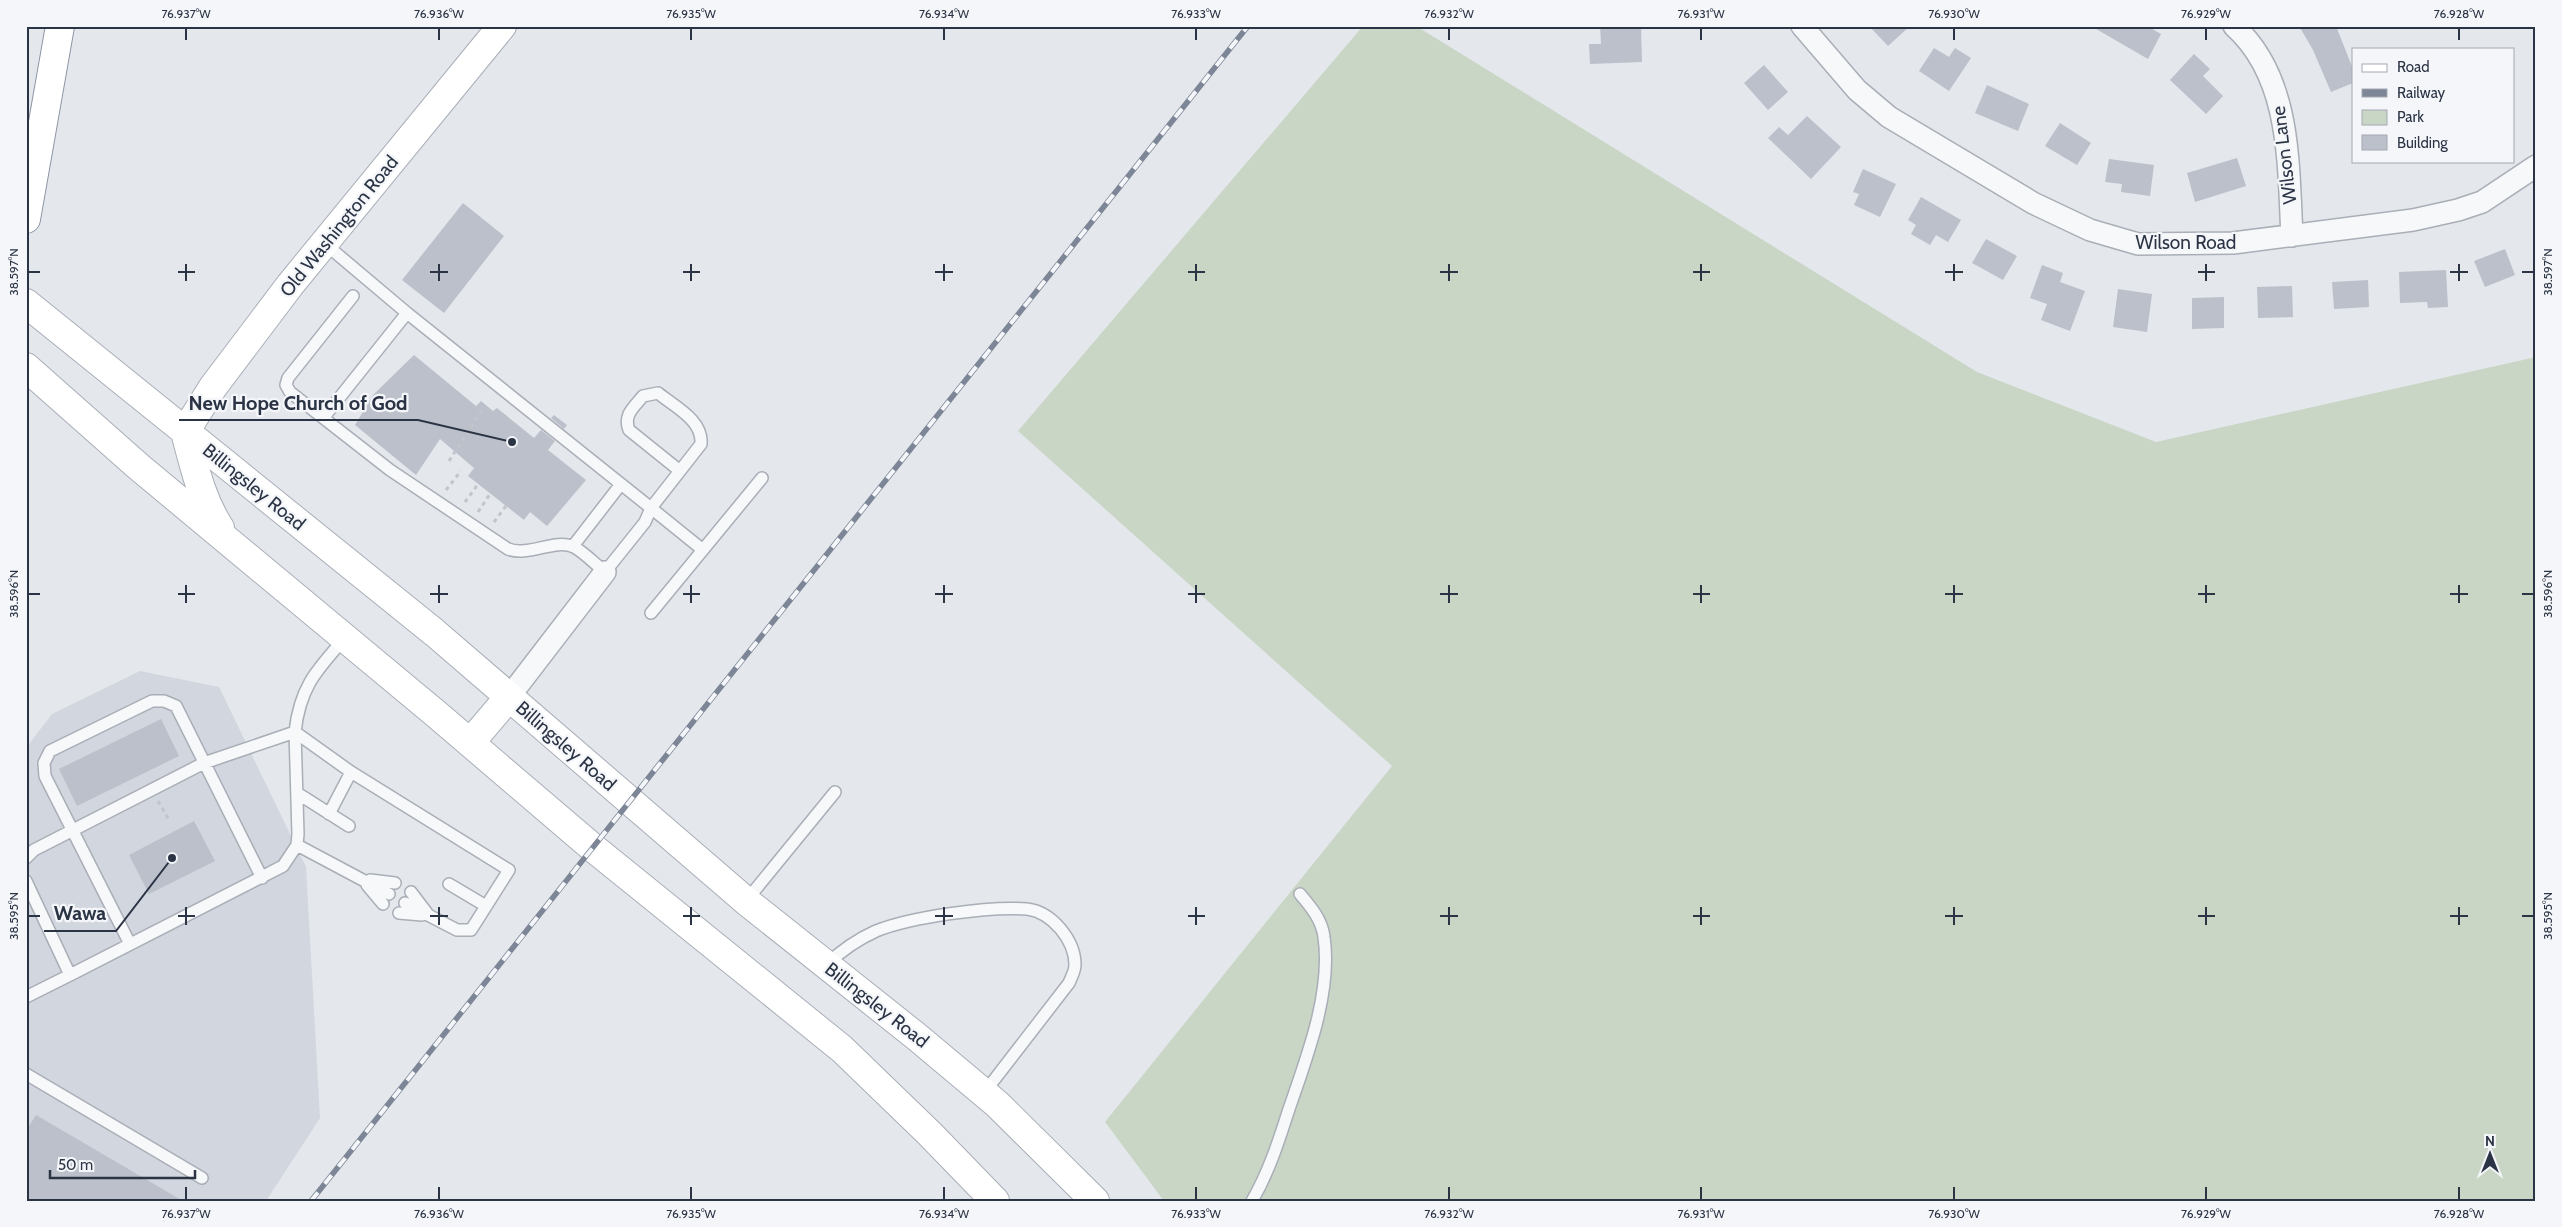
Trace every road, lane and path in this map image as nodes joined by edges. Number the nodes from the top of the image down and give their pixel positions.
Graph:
1 (60, 26) edge
2 (502, 26) edge
3 (1802, 26) edge
4 (2234, 26) edge
5 (2536, 166) edge
6 (26, 219) edge
7 (2292, 236) junction
8 (324, 243) junction
9 (353, 296) dead end
10 (26, 303) edge
11 (407, 313) junction
12 (26, 367) edge
13 (484, 408) dead end
14 (324, 417) junction
15 (185, 432) junction
16 (449, 461) dead end
17 (461, 470) dead end
18 (680, 470) junction
19 (762, 478) dead end
20 (478, 484) dead end
21 (621, 484) junction
22 (490, 494) dead end
23 (437, 501) junction
24 (652, 508) junction
25 (455, 514) junction
26 (470, 524) junction
27 (230, 543) junction
28 (573, 546) junction
29 (703, 550) junction
30 (605, 572) junction
31 (652, 613) dead end
32 (345, 638) junction
33 (509, 697) junction
34 (295, 732) junction
35 (470, 743) junction
36 (204, 763) junction
37 (351, 772) junction
38 (152, 790) junction
39 (835, 792) dead end
40 (297, 793) junction
41 (329, 814) junction
42 (169, 820) dead end
43 (349, 826) dead end
44 (72, 830) junction
45 (297, 845) junction
46 (26, 858) edge
47 (262, 878) junction
48 (363, 880) junction
49 (26, 881) edge
50 (395, 883) dead end
51 (449, 884) dead end
52 (411, 892) dead end
53 (389, 894) dead end
54 (1300, 894) dead end
55 (746, 901) junction
56 (382, 904) dead end
57 (486, 906) junction
58 (402, 908) dead end
59 (428, 915) junction
60 (130, 944) junction
61 (826, 965) junction
62 (70, 975) junction
63 (26, 997) edge
64 (26, 1074) edge
65 (984, 1093) junction
66 (202, 1178) dead end
67 (995, 1201) edge
68 (1095, 1201) edge
69 (1252, 1201) edge

1 - 6 main road
2 - 8 main road, Old Washington Road
3 - 7 street, Wilson Road
4 - 7 street, Wilson Lane
5 - 7 street, Wilson Road
8 - 11 lane
8 - 15 main road, Old Washington Road
9 - 14 lane
10 - 15 main road, Billingsley Road
11 - 14 lane
11 - 21 lane
12 - 27 main road
13 - 16 path
14 - 23 lane
15 - 27 main road
15 - 33 main road, Billingsley Road
17 - 23 path
18 - 18 lane
18 - 24 lane
19 - 29 lane
20 - 25 path
21 - 24 lane
21 - 28 lane
22 - 26 path
23 - 25 lane
24 - 29 lane
24 - 30 lane
25 - 26 lane
26 - 28 lane
27 - 32 main road
28 - 30 lane
29 - 31 lane
30 - 33 street
32 - 34 lane
32 - 35 main road
33 - 35 main road
33 - 55 main road, Billingsley Road
34 - 36 lane
34 - 37 lane
34 - 40 lane
35 - 67 main road
36 - 38 lane
36 - 44 lane
36 - 47 lane
37 - 41 lane
37 - 57 lane
38 - 42 path
38 - 44 lane
39 - 55 lane
40 - 41 lane
40 - 45 lane
41 - 43 lane
44 - 46 lane
44 - 60 lane
45 - 47 lane
45 - 48 lane
47 - 60 lane
48 - 50 lane
48 - 53 lane
48 - 56 lane
49 - 62 lane
51 - 57 lane
52 - 59 lane
54 - 69 lane
55 - 61 main road, Billingsley Road
57 - 59 lane
58 - 59 lane
60 - 62 lane
61 - 65 main road, Billingsley Road
61 - 65 lane
62 - 63 lane
64 - 66 lane
65 - 68 main road, Billingsley Road

